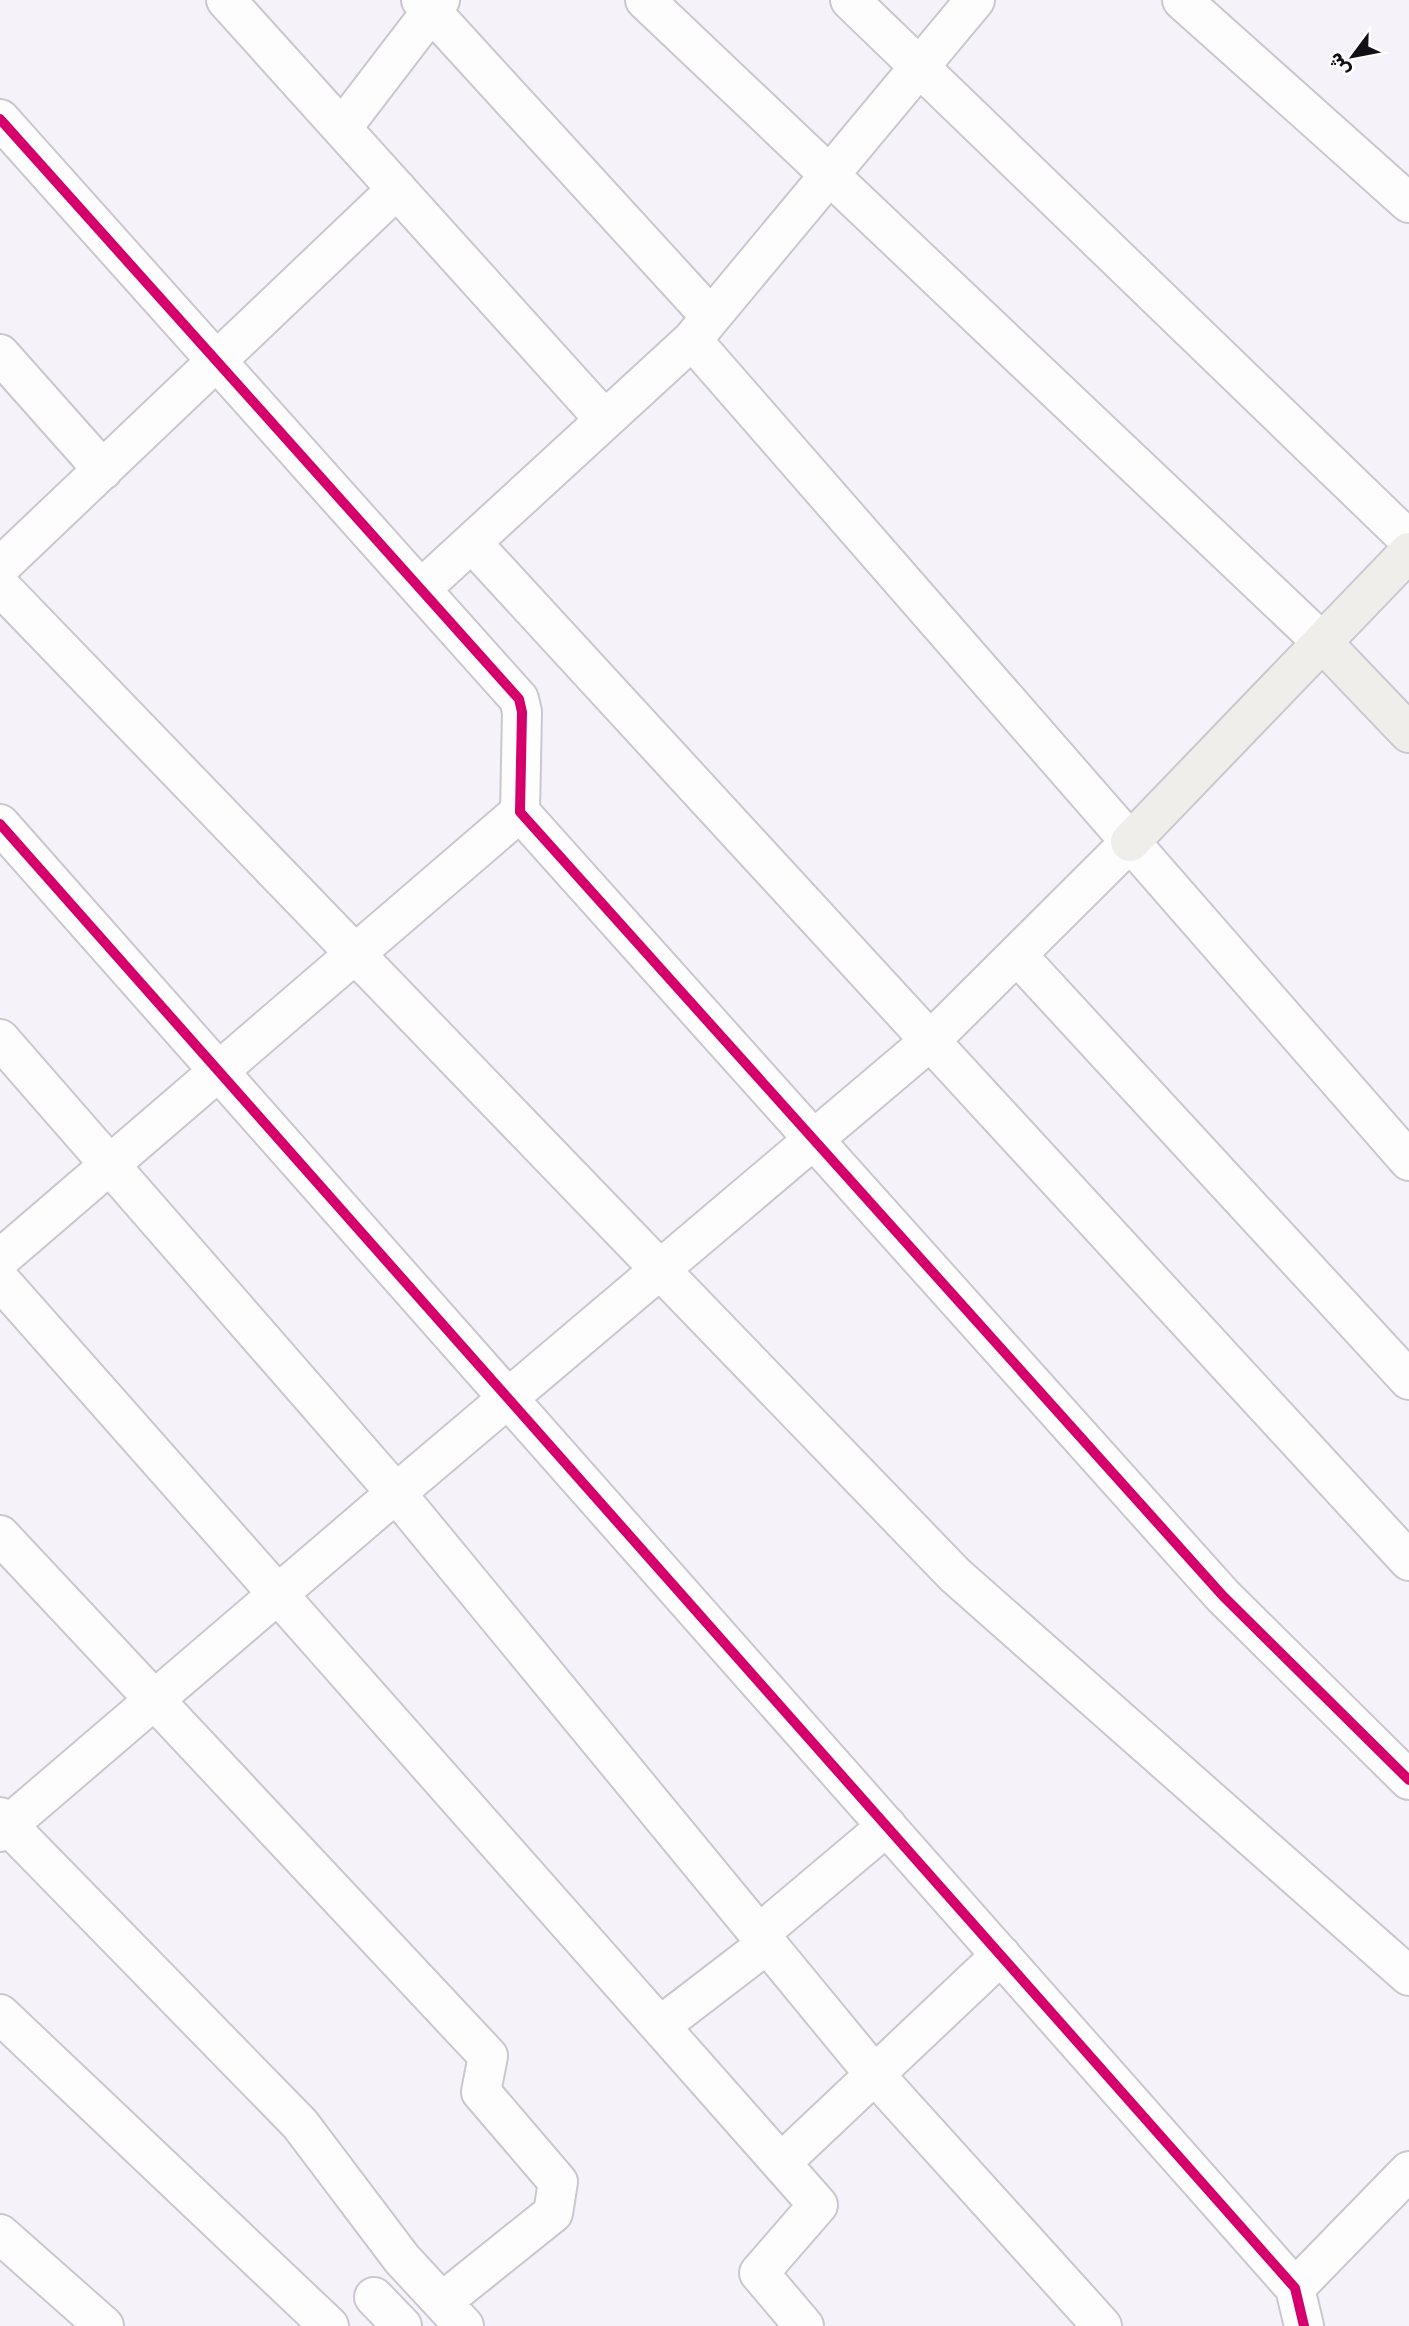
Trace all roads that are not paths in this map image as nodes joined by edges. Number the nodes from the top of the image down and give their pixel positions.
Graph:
1 (226, 0) edge
2 (645, 0) edge
3 (850, 0) edge
4 (975, 0) edge
5 (1182, 0) edge
6 (431, 4) edge
7 (919, 67) junction
8 (0, 119) edge
9 (342, 128) junction
10 (830, 174) junction
11 (397, 189) junction
12 (1409, 203) edge
13 (701, 328) junction
14 (0, 354) edge
15 (217, 361) junction
16 (605, 420) junction
17 (103, 470) junction
18 (1409, 540) edge
19 (472, 543) junction
20 (1409, 552) edge
21 (0, 567) edge
22 (0, 586) edge
23 (421, 589) junction
24 (1322, 642) junction
25 (1409, 733) edge
26 (520, 812) junction
27 (0, 824) edge
28 (1130, 842) junction
29 (355, 953) junction
30 (1017, 954) junction
31 (0, 1039) edge
32 (930, 1041) junction
33 (219, 1070) junction
34 (814, 1140) junction
35 (1409, 1161) edge
36 (109, 1165) junction
37 (0, 1259) edge
38 (661, 1269) junction
39 (0, 1280) edge
40 (1409, 1380) edge
41 (508, 1398) junction
42 (396, 1493) junction
43 (0, 1535) edge
44 (1409, 1561) edge
45 (278, 1594) junction
46 (155, 1700) junction
47 (1409, 1780) edge
48 (3, 1825) edge
49 (887, 1826) junction
50 (763, 1939) junction
51 (1001, 1955) junction
52 (1409, 1976) edge
53 (0, 2014) edge
54 (660, 2026) junction
55 (875, 2074) junction
56 (781, 2163) junction
57 (1409, 2171) edge
58 (4, 2246) edge
59 (1295, 2288) junction
60 (373, 2297) dead end
61 (453, 2314) edge
62 (104, 2326) edge
63 (329, 2326) edge
64 (402, 2326) edge
65 (804, 2326) edge
66 (1102, 2326) edge
67 (1304, 2326) edge

1 - 9 street
2 - 10 street
3 - 7 street
4 - 7 street
5 - 12 street
6 - 9 street
6 - 13 street
7 - 10 street
7 - 18 street
8 - 15 street
9 - 11 street
10 - 13 street
10 - 24 street
11 - 15 street
11 - 16 street
13 - 16 street
13 - 28 street
14 - 17 street
15 - 17 street
15 - 23 street
16 - 19 street
17 - 21 street
19 - 23 street
19 - 32 street
20 - 24 street
22 - 29 street
23 - 26 street
24 - 25 street
24 - 28 street
26 - 29 street
26 - 34 street
27 - 33 street
28 - 30 street
28 - 35 street
29 - 33 street
29 - 38 street
30 - 32 street
30 - 40 street
31 - 36 street
32 - 34 street
32 - 44 street
33 - 36 street
33 - 41 street
34 - 38 street
34 - 47 street
36 - 37 street
36 - 42 street
38 - 41 street
38 - 52 street
39 - 45 street
41 - 42 street
41 - 49 street
42 - 45 street
42 - 50 street
43 - 46 street
45 - 46 street
45 - 54 street
46 - 48 street
46 - 61 street
48 - 61 street
49 - 50 street
49 - 51 street
50 - 54 street
50 - 55 street
51 - 55 street
51 - 59 street
53 - 63 street
54 - 56 street
55 - 56 street
55 - 66 street
56 - 65 street
57 - 59 street
58 - 62 street
59 - 67 street
60 - 64 street

